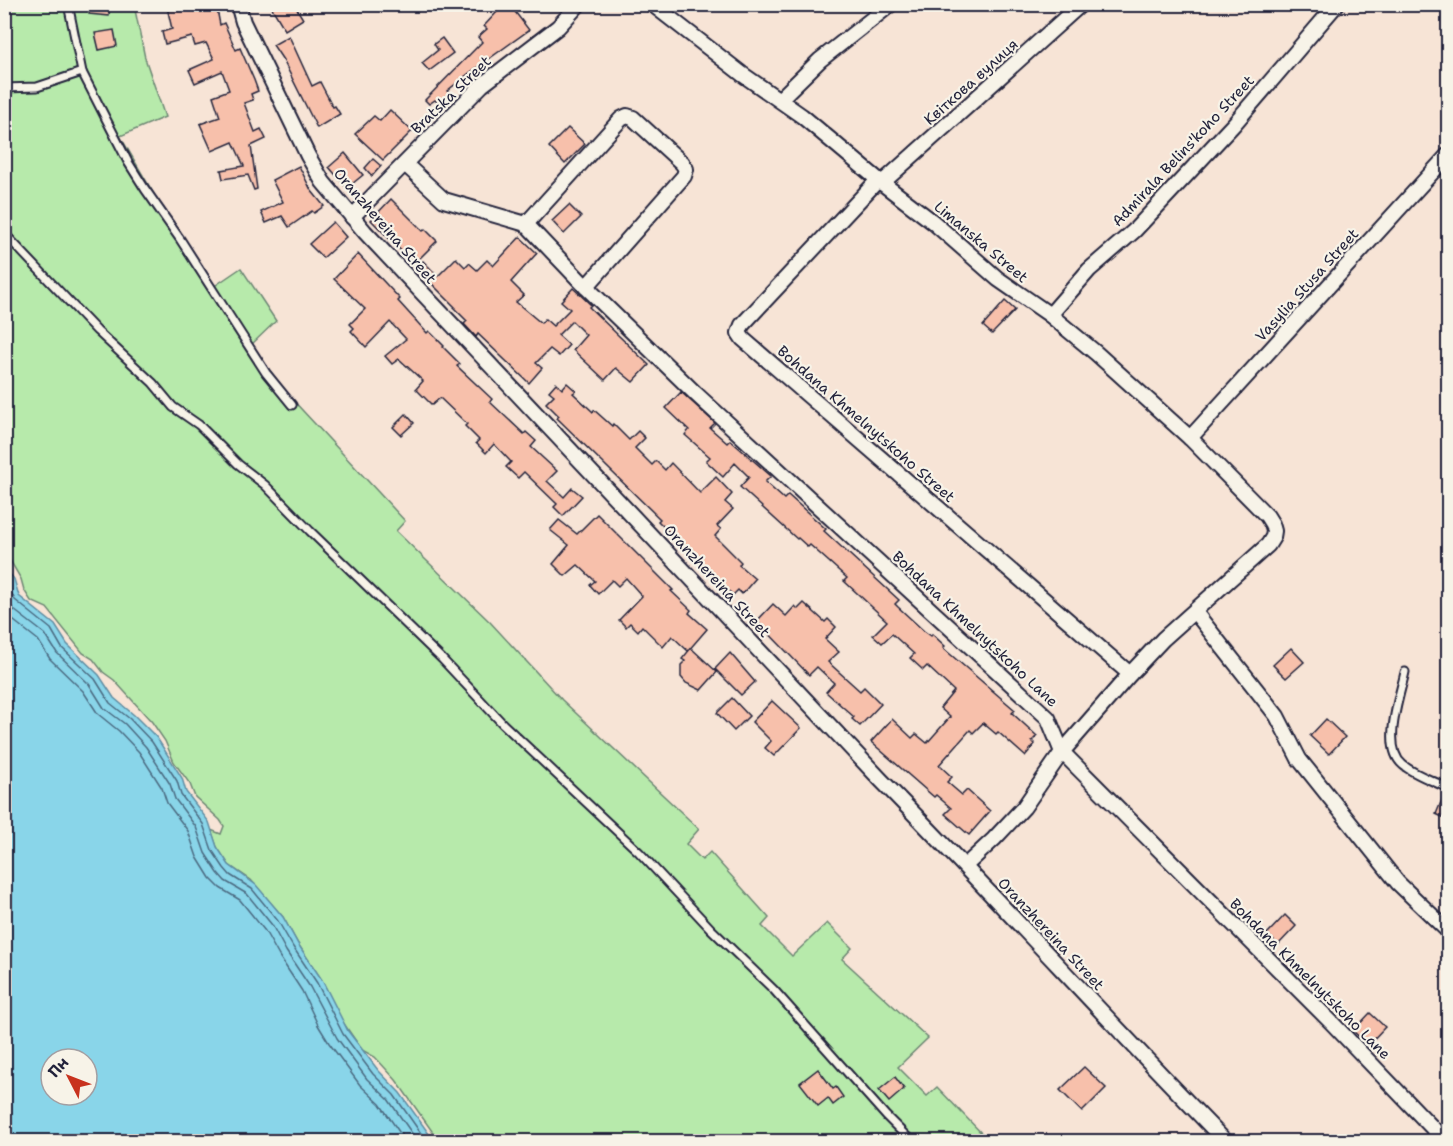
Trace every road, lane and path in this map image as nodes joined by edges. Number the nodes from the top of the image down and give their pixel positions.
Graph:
1 (68, 4) edge
2 (238, 4) edge
3 (579, 4) edge
4 (652, 4) edge
5 (891, 4) edge
6 (1081, 4) edge
7 (1337, 4) edge
8 (82, 72) junction
9 (4, 88) edge
10 (780, 99) junction
11 (1449, 154) edge
12 (405, 164) junction
13 (880, 182) junction
14 (352, 217) junction
15 (526, 224) junction
16 (4, 233) edge
17 (586, 287) junction
18 (1050, 315) junction
19 (292, 405) dead end
20 (1190, 438) junction
21 (1195, 612) junction
22 (1404, 672) dead end
23 (1130, 674) junction
24 (1062, 752) junction
25 (1449, 788) edge
26 (965, 866) junction
27 (1449, 931) edge
28 (912, 1142) edge
29 (1226, 1142) edge
30 (1446, 1142) edge

1 - 8 lane
2 - 14 street, Oranzhereina Street
3 - 12 street, Bratska Street
4 - 10 street, Limanska Street
5 - 10 street
6 - 13 street, Квіткова вулиця
7 - 18 street, Admirala Belins'koho Street
8 - 9 lane
8 - 19 lane
10 - 13 street, Limanska Street
11 - 20 street, Vasylia Stusa Street
12 - 14 street, Bratska Street
12 - 15 street
13 - 18 street, Limanska Street
13 - 23 street, Bohdana Khmelnytskoho Street
14 - 26 street, Oranzhereina Street
15 - 17 street, Bohdana Khmelnytskoho Lane
15 - 17 street
16 - 28 lane
17 - 24 street, Bohdana Khmelnytskoho Lane
18 - 20 street, Limanska Street
20 - 21 street, Limanska Street
21 - 23 street
21 - 27 street
22 - 25 lane
23 - 24 street
24 - 26 street
24 - 30 street, Bohdana Khmelnytskoho Lane
26 - 29 street, Oranzhereina Street

